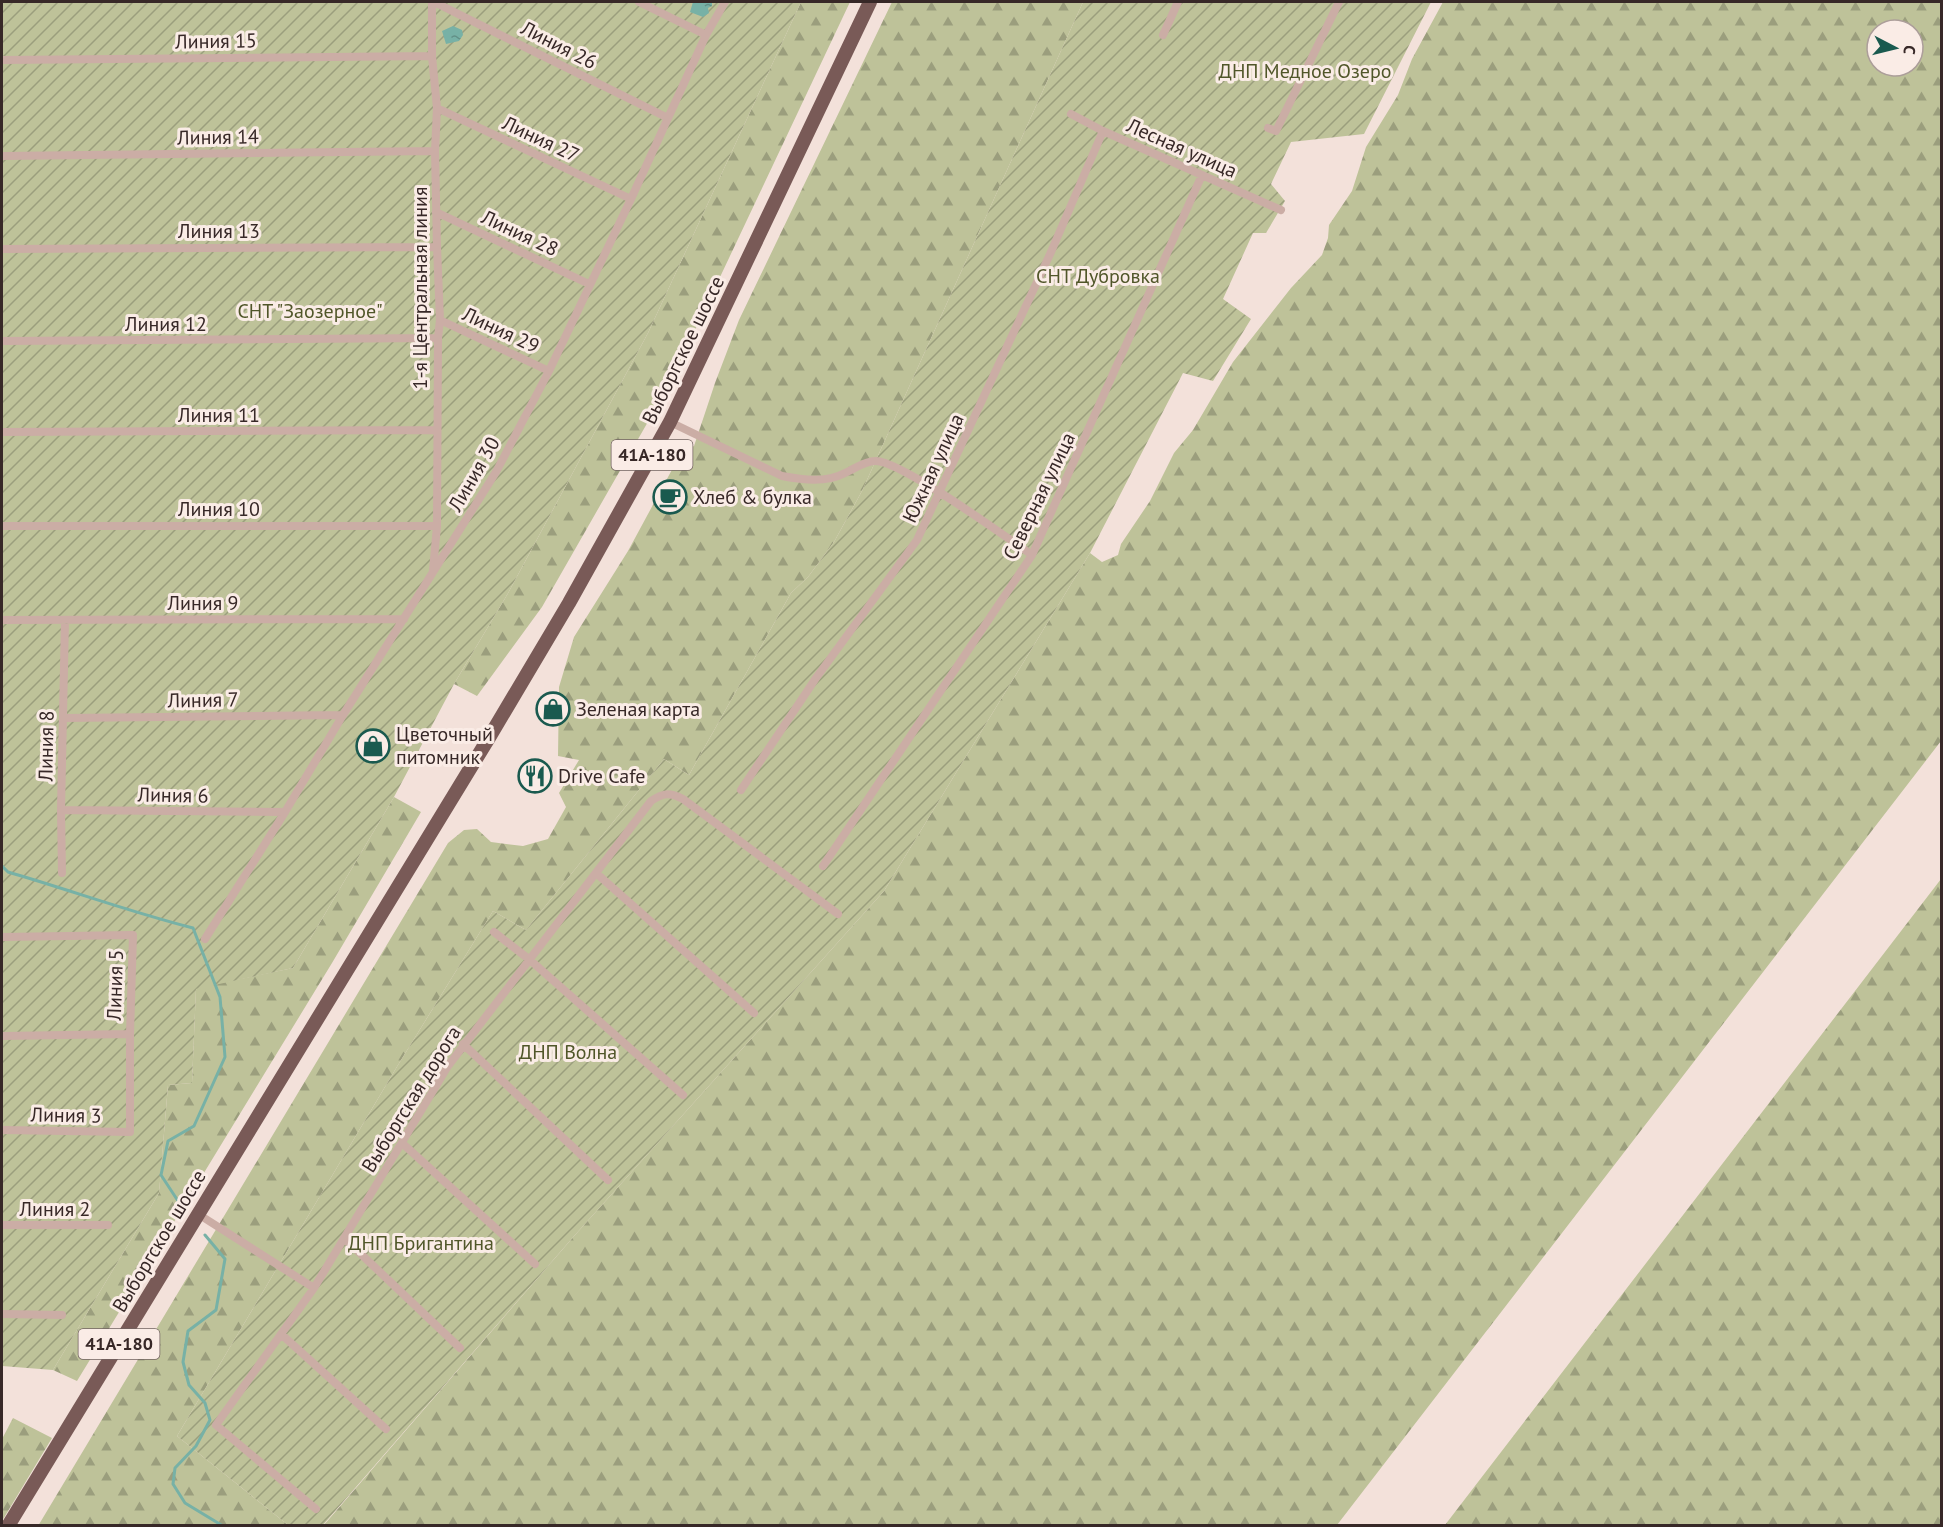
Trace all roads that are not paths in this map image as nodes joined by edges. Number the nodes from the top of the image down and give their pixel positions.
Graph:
1 (433, 2) edge
2 (639, 2) edge
3 (725, 2) edge
4 (870, 2) edge
5 (1178, 2) edge
6 (1339, 2) edge
7 (706, 35) junction
8 (1162, 35) dead end
9 (432, 56) junction
10 (2, 60) edge
11 (437, 108) junction
12 (1071, 114) dead end
13 (668, 118) junction
14 (1268, 128) dead end
15 (1103, 131) junction
16 (435, 152) junction
17 (2, 156) edge
18 (1202, 175) junction
19 (631, 199) junction
20 (1281, 210) dead end
21 (436, 212) junction
22 (437, 247) junction
23 (2, 249) edge
24 (589, 284) junction
25 (440, 320) junction
26 (438, 339) junction
27 (2, 341) edge
28 (549, 371) junction
29 (670, 422) junction
30 (437, 430) junction
31 (2, 432) edge
32 (940, 492) junction
33 (2, 526) edge
34 (437, 526) junction
35 (1032, 555) junction
36 (433, 574) junction
37 (404, 619) junction
38 (2, 620) edge
39 (65, 620) junction
40 (342, 715) junction
41 (64, 718) junction
42 (741, 790) dead end
43 (61, 810) junction
44 (285, 812) junction
45 (823, 866) dead end
46 (62, 873) dead end
47 (596, 873) junction
48 (838, 914) dead end
49 (495, 932) dead end
50 (2, 937) edge
51 (205, 939) dead end
52 (530, 960) junction
53 (754, 1013) dead end
54 (130, 1034) junction
55 (2, 1036) edge
56 (463, 1044) junction
57 (683, 1095) dead end
58 (2, 1130) edge
59 (130, 1132) joint
60 (402, 1143) junction
61 (608, 1180) dead end
62 (198, 1214) junction
63 (2, 1225) edge
64 (108, 1225) dead end
65 (344, 1238) junction
66 (535, 1264) dead end
67 (314, 1288) junction
68 (2, 1314) edge
69 (62, 1315) dead end
70 (281, 1334) junction
71 (460, 1348) dead end
72 (386, 1429) dead end
73 (316, 1509) dead end
74 (8, 1526) edge

1 - 9 street, 1-я Центральная линия
1 - 13 street, Линия 26
2 - 7 street
3 - 7 street, Линия 30
4 - 29 main road, Выборгское шоссе / 41А-180
5 - 8 street
6 - 14 street
7 - 13 street, Линия 30
9 - 10 street, Линия 15
9 - 11 street, 1-я Центральная линия
11 - 16 street, 1-я Центральная линия
11 - 19 street, Линия 27
12 - 15 street, Лесная улица
13 - 19 street, Линия 30
15 - 18 street, Лесная улица
15 - 32 street, Южная улица
16 - 17 street, Линия 14
16 - 21 street, 1-я Центральная линия
18 - 20 street, Лесная улица
18 - 35 street, Северная улица
19 - 24 street, Линия 30
21 - 22 street, 1-я Центральная линия
21 - 24 street, Линия 28
22 - 23 street, Линия 13
22 - 25 street, 1-я Центральная линия
24 - 28 street, Линия 30
25 - 26 street, 1-я Центральная линия
25 - 28 street, Линия 29
26 - 27 street, Линия 12
26 - 30 street, 1-я Центральная линия
28 - 36 street, Линия 30
29 - 32 street
29 - 62 main road, Выборгское шоссе / 41А-180
30 - 31 street, Линия 11
30 - 34 street, 1-я Центральная линия
32 - 35 street
32 - 42 street, Южная улица
33 - 34 street, Линия 10
34 - 36 street, 1-я Центральная линия
35 - 45 street, Северная улица
36 - 37 street, Линия 30
37 - 39 street, Линия 9
37 - 40 street, Линия 30
38 - 39 street, Линия 9
39 - 41 street, Линия 8
40 - 41 street, Линия 7
40 - 44 street, Линия 30
41 - 43 street, Линия 8
43 - 44 street, Линия 6
43 - 46 street, Линия 8
44 - 51 street, Линия 30
47 - 48 street, Выборгская дорога
47 - 52 street, Выборгская дорога
47 - 53 street
49 - 52 street
50 - 54 street, Линия 5
52 - 56 street, Выборгская дорога
52 - 57 street
54 - 55 street
54 - 59 street, Линия 5
56 - 60 street, Выборгская дорога
56 - 61 street
58 - 59 street, Линия 3
60 - 65 street, Выборгская дорога
60 - 66 street
62 - 67 street
62 - 74 main road, Выборгское шоссе / 41А-180
63 - 64 street, Линия 2
65 - 67 street, Выборгская дорога
65 - 71 street
67 - 70 street, Выборгская дорога
68 - 69 street
70 - 72 street
70 - 73 street, Выборгская дорога

